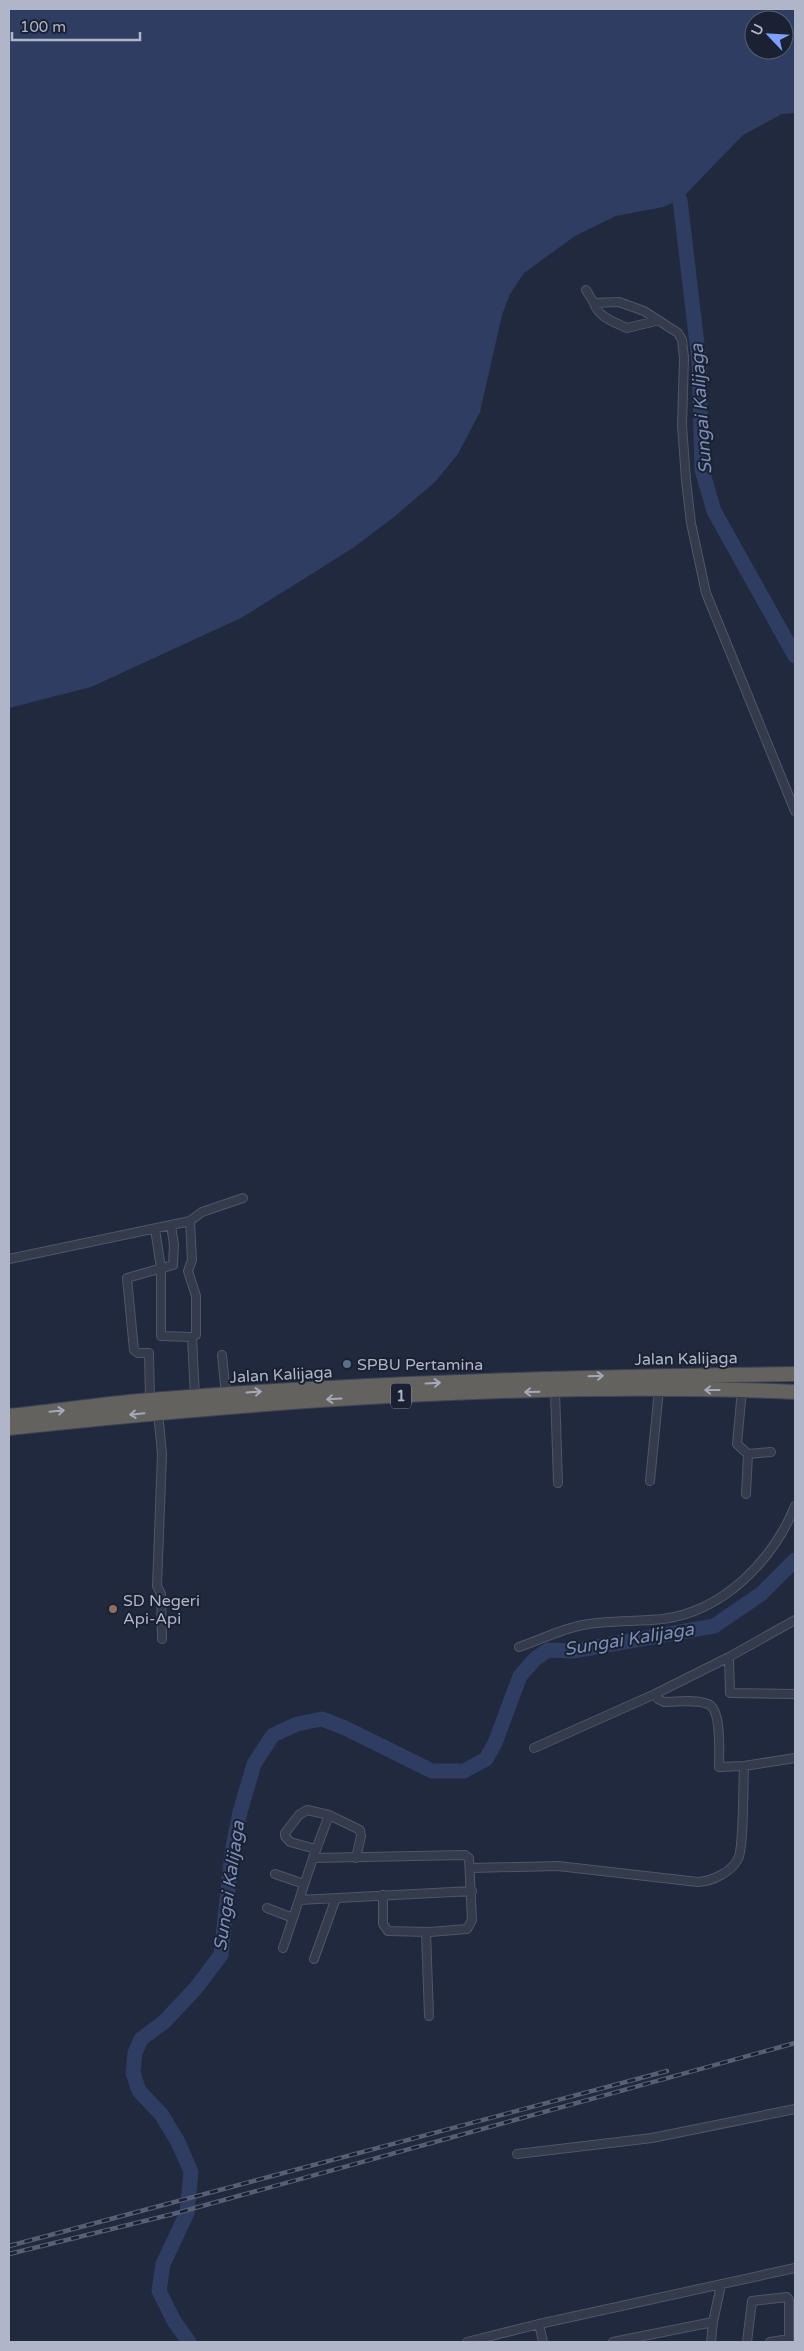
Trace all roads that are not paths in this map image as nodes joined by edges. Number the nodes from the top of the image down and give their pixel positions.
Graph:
1 (586, 290) dead end
2 (594, 303) junction
3 (656, 321) junction
4 (795, 811) edge
5 (243, 1198) dead end
6 (190, 1221) junction
7 (171, 1225) junction
8 (155, 1229) junction
9 (9, 1259) edge
10 (161, 1268) junction
11 (192, 1337) junction
12 (222, 1355) dead end
13 (795, 1374) edge
14 (659, 1390) junction
15 (742, 1390) junction
16 (555, 1391) junction
17 (795, 1392) edge
18 (226, 1395) junction
19 (195, 1397) junction
20 (150, 1400) junction
21 (158, 1411) junction
22 (9, 1416) edge
23 (9, 1428) edge
24 (771, 1452) dead end
25 (748, 1454) junction
26 (650, 1481) dead end
27 (558, 1483) dead end
28 (746, 1494) dead end
29 (795, 1506) edge
30 (795, 1620) edge
31 (162, 1639) dead end
32 (519, 1647) dead end
33 (729, 1657) junction
34 (655, 1694) junction
35 (795, 1694) edge
36 (534, 1748) dead end
37 (795, 1758) edge
38 (744, 1766) junction
39 (329, 1815) junction
40 (316, 1849) junction
41 (313, 1858) junction
42 (356, 1858) junction
43 (471, 1868) junction
44 (275, 1874) dead end
45 (304, 1884) junction
46 (472, 1891) junction
47 (384, 1895) junction
48 (336, 1898) junction
49 (299, 1900) junction
50 (267, 1908) dead end
51 (293, 1918) junction
52 (426, 1932) junction
53 (282, 1948) dead end
54 (314, 1959) dead end
55 (429, 2016) dead end
56 (795, 2109) edge
57 (517, 2154) dead end
58 (795, 2268) edge
59 (722, 2285) junction
60 (713, 2322) junction
61 (539, 2324) junction
62 (789, 2341) edge
63 (467, 2342) edge
64 (543, 2342) edge
65 (613, 2342) edge
66 (711, 2342) edge
67 (747, 2342) edge
68 (770, 2342) edge

1 - 2 street
2 - 3 street
2 - 3 street
3 - 4 street
5 - 6 street
6 - 7 street
6 - 11 street
7 - 8 street
7 - 10 street
8 - 9 street
8 - 10 street
10 - 11 street
10 - 20 street
11 - 19 street
12 - 18 street
18 -> 13 highway, Jalan Kalijaga / 1
15 -> 14 highway, Jalan Kalijaga / 1
14 - 16 highway, Jalan Kalijaga / 1
14 - 26 street
15 - 17 highway, Jalan Kalijaga / 1
15 - 25 street
16 -> 21 highway, Jalan Kalijaga / 1
16 - 27 street
18 - 19 highway, Jalan Kalijaga / 1
19 - 20 highway, Jalan Kalijaga / 1
22 -> 20 highway, Jalan Kalijaga / 1
21 -> 23 highway, Jalan Kalijaga / 1
21 - 31 street
24 - 25 street
25 - 28 street
29 - 32 street
30 - 33 street
33 - 34 street
33 - 35 street
34 - 36 street
34 - 38 street
37 - 38 street
38 - 43 street
39 - 40 street
39 - 40 street
39 - 42 street
40 - 41 street
41 - 42 street
41 - 45 street
42 - 43 street
43 - 46 street
44 - 45 street
45 - 49 street
46 - 47 street
46 - 52 street
47 - 48 street
47 - 52 street
48 - 49 street
48 - 54 street
49 - 51 street
50 - 51 street
51 - 53 street
52 - 55 street
56 - 57 street
58 - 59 street
59 - 60 street
59 - 61 street
60 - 65 street
60 - 66 street
61 - 63 street
61 - 64 street
62 - 67 street
62 - 68 street

